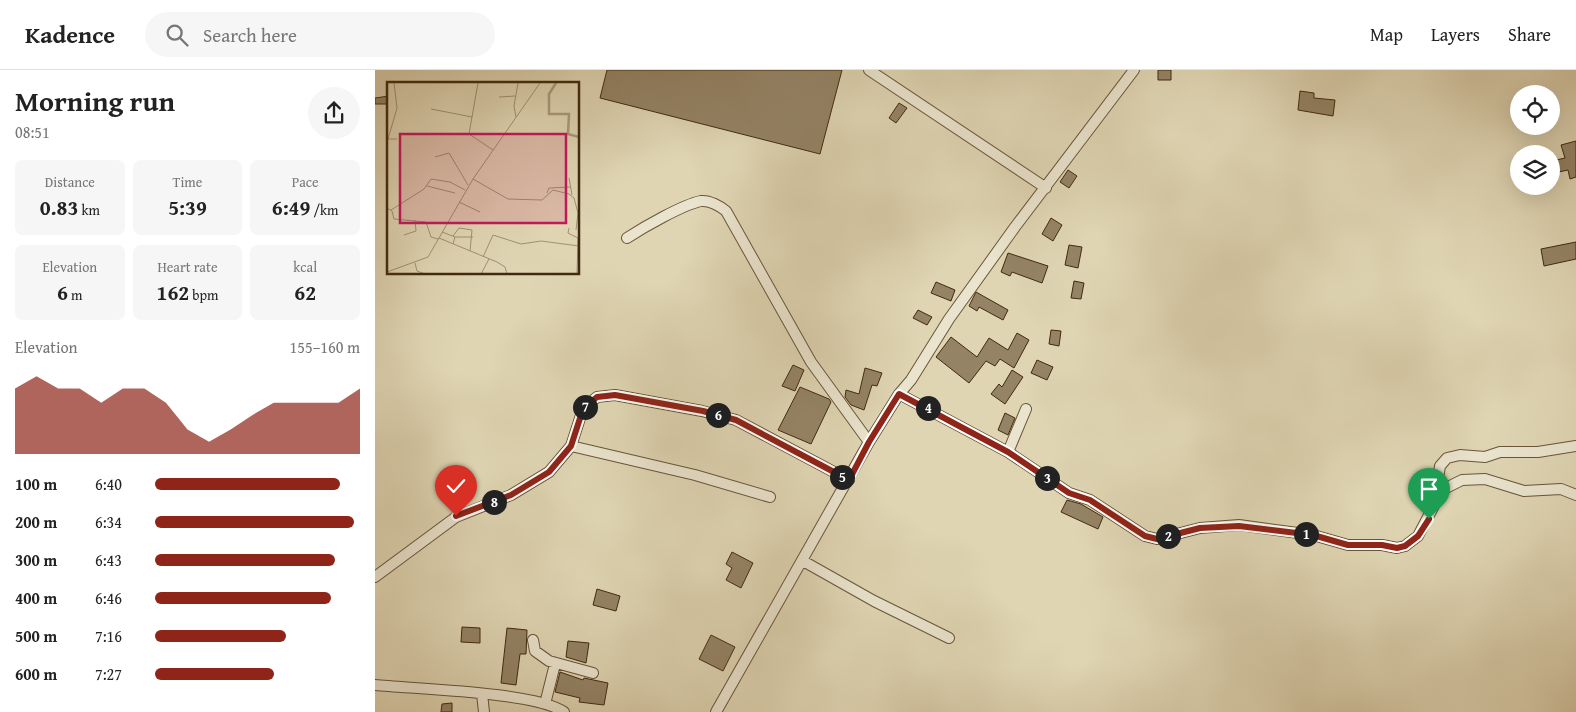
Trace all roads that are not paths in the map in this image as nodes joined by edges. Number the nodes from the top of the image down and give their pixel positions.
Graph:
1 (869, 70) edge
2 (1134, 70) edge
3 (1046, 188) junction
4 (627, 238) dead end
5 (899, 394) junction
6 (1027, 409) dead end
7 (869, 442) junction
8 (571, 446) junction
9 (1576, 446) edge
10 (1008, 452) junction
11 (849, 480) junction
12 (1576, 496) edge
13 (770, 497) dead end
14 (1434, 506) junction
15 (803, 561) junction
16 (375, 577) edge
17 (949, 638) dead end
18 (533, 640) dead end
19 (555, 664) junction
20 (593, 673) dead end
21 (375, 685) edge
22 (482, 694) junction
23 (545, 704) junction
24 (484, 712) edge
25 (564, 712) edge
26 (716, 712) edge

1 - 3 street
2 - 3 street
3 - 5 street
4 - 7 street
5 - 7 street
5 - 10 street
6 - 10 street
7 - 11 street
8 - 11 street
8 - 13 street
8 - 16 street
9 - 14 street
10 - 14 street
11 - 15 street
12 - 14 street
15 - 17 street
15 - 26 street
18 - 19 street
19 - 20 street
19 - 23 street
21 - 22 street
22 - 23 street
22 - 24 street
23 - 25 street

